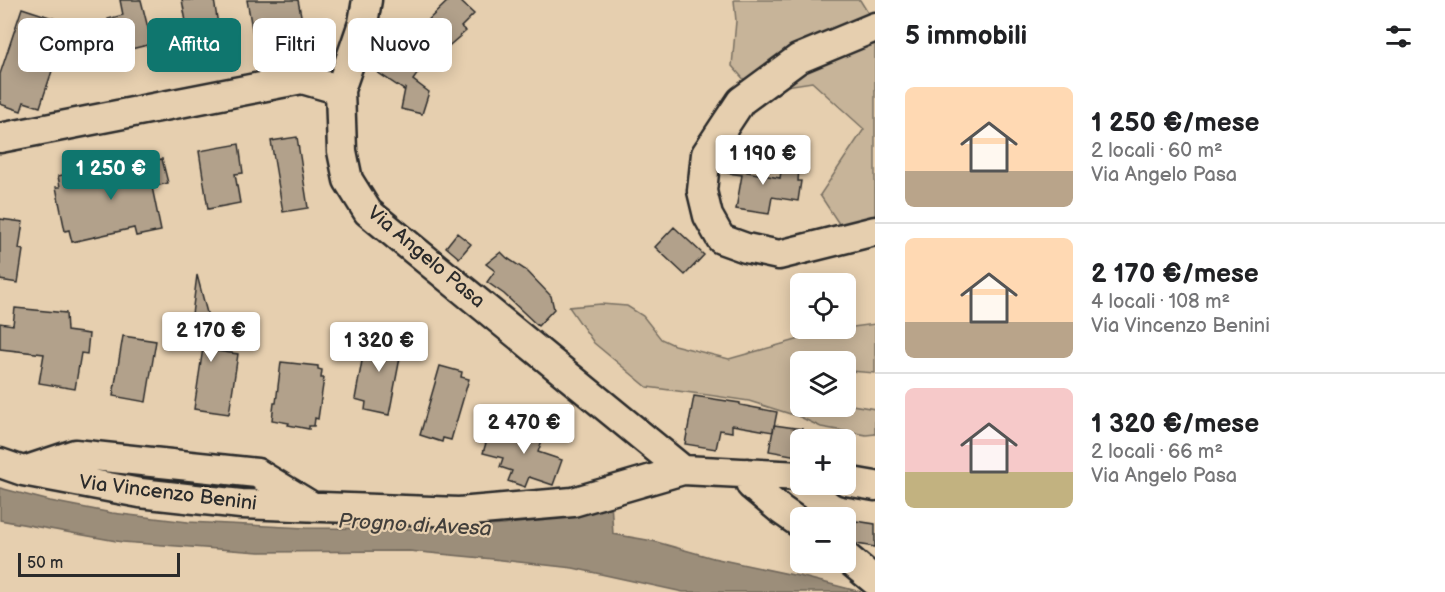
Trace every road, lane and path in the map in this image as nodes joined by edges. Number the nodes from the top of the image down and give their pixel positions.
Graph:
1 (367, 0) edge
2 (875, 27) edge
3 (340, 90) junction
4 (0, 138) edge
5 (875, 231) edge
6 (11, 467) edge
7 (683, 470) junction
8 (747, 473) junction
9 (790, 475) edge
10 (856, 483) edge
11 (875, 486) edge
12 (790, 516) edge
13 (856, 565) edge
14 (875, 581) edge

1 - 3 street
2 - 5 street
3 - 4 street
3 - 7 street, Via Angelo Pasa
6 - 7 street, Via Vincenzo Benini
7 - 8 street, Via Vincenzo Benini
8 - 9 street, Via Vincenzo Benini
8 - 12 street
10 - 11 street
13 - 14 street

